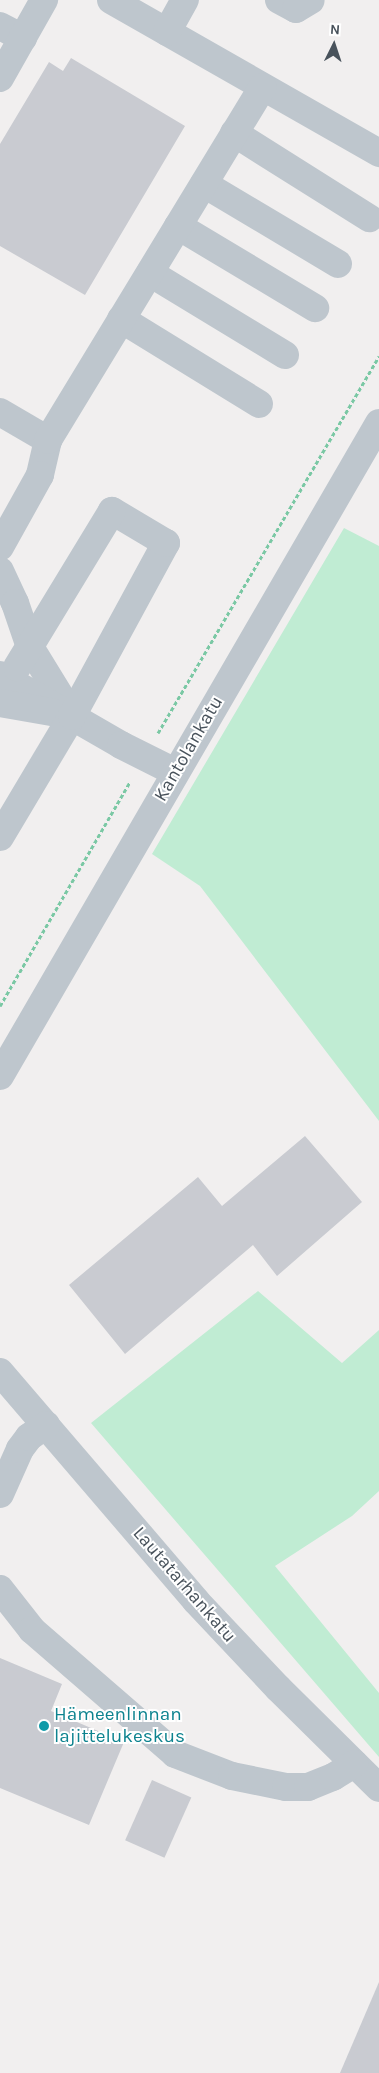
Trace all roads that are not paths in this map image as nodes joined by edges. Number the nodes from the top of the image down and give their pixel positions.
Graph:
1 (44, 0) edge
2 (111, 0) edge
3 (185, 0) edge
4 (279, 0) edge
5 (311, 0) edge
6 (11, 32) edge
7 (167, 32) junction
8 (0, 78) edge
9 (263, 87) junction
10 (234, 133) junction
11 (379, 153) edge
12 (204, 184) junction
13 (369, 218) dead end
14 (178, 226) junction
15 (338, 264) dead end
16 (150, 273) junction
17 (315, 308) dead end
18 (121, 319) junction
19 (285, 355) dead end
20 (259, 404) dead end
21 (0, 412) edge
22 (379, 423) edge
23 (48, 440) junction
24 (0, 547) edge
25 (0, 571) edge
26 (12, 661) edge
27 (0, 703) edge
28 (72, 716) junction
29 (175, 772) junction
30 (0, 836) edge
31 (0, 1076) edge
32 (0, 1372) edge
33 (46, 1425) junction
34 (0, 1494) edge
35 (0, 1589) edge
36 (354, 1764) junction
37 (379, 1788) edge

1 - 6 street
2 - 7 street
3 - 7 street
4 - 5 street
6 - 8 street
7 - 9 street
9 - 10 street
9 - 11 street
10 - 12 street
10 - 13 street
12 - 14 street
12 - 15 street
14 - 16 street
14 - 17 street
16 - 18 street
16 - 19 street
18 - 20 street
18 - 23 street
21 - 23 street
22 - 29 street, Kantolankatu
23 - 24 street
25 - 26 street
26 - 28 street
26 - 28 street
26 - 28 street
27 - 28 street
28 - 29 street
28 - 30 street
29 - 31 street, Kantolankatu
32 - 33 street, Lautatarhankatu
33 - 34 street
33 - 36 street, Lautatarhankatu
35 - 36 street
36 - 37 street, Lautatarhankatu

